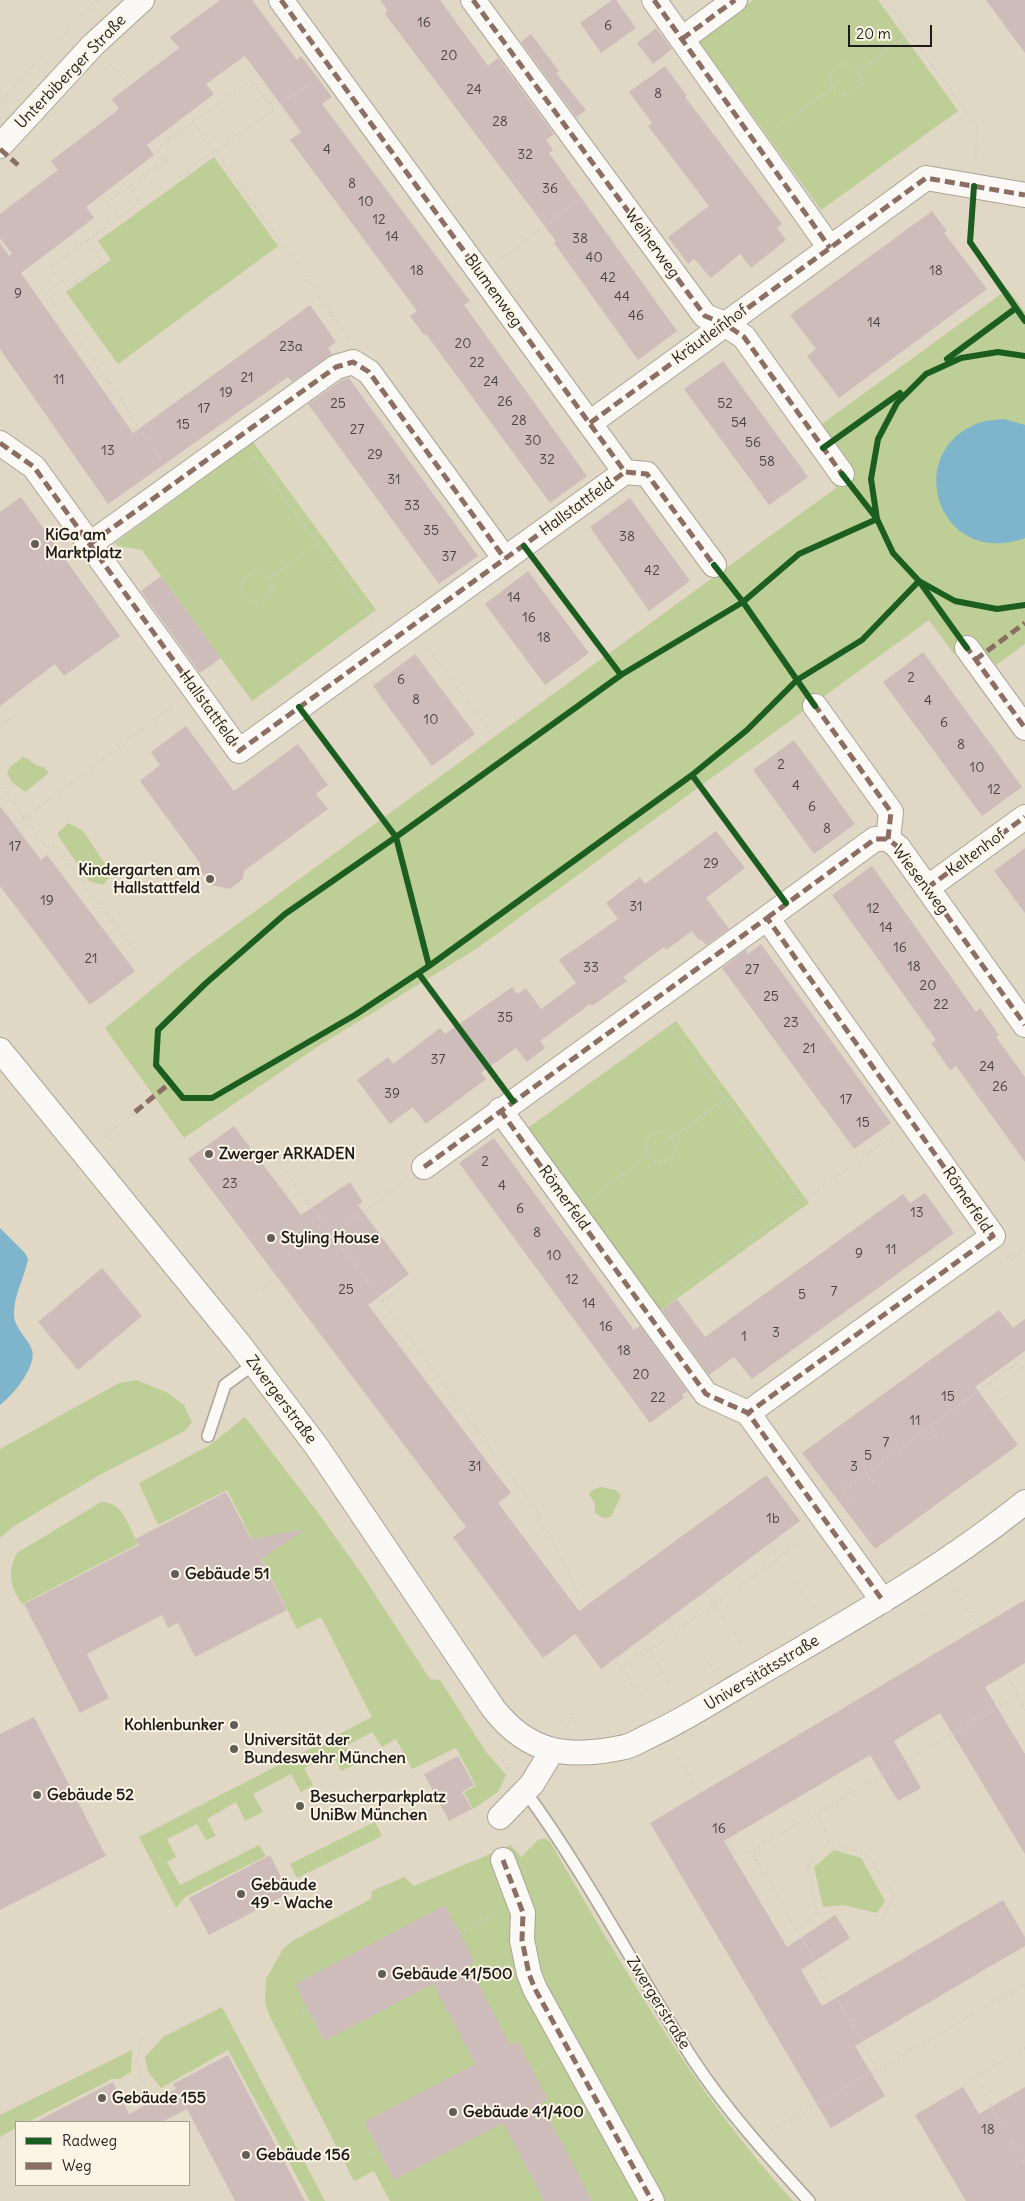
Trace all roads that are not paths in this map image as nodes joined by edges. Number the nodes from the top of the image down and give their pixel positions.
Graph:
1 (142, 0) edge
2 (281, 0) edge
3 (473, 0) edge
4 (654, 0) edge
5 (735, 0) edge
6 (682, 39) junction
7 (0, 146) edge
8 (1025, 195) edge
9 (830, 248) junction
10 (725, 324) junction
11 (590, 423) junction
12 (0, 443) edge
13 (625, 472) junction
14 (842, 474) dead end
15 (90, 544) junction
16 (505, 559) junction
17 (714, 565) dead end
18 (967, 648) dead end
19 (815, 706) dead end
20 (1025, 728) edge
21 (1025, 817) edge
22 (888, 839) junction
23 (927, 888) junction
24 (767, 918) junction
25 (1025, 1025) edge
26 (0, 1050) edge
27 (500, 1110) junction
28 (424, 1167) road end
29 (254, 1364) junction
30 (748, 1413) junction
31 (208, 1436) dead end
32 (1025, 1502) edge
33 (883, 1601) junction
34 (552, 1751) junction
35 (525, 1791) junction
36 (500, 1817) dead end
37 (503, 1860) dead end
38 (652, 2201) edge
39 (810, 2201) edge

1 - 7 street, Unterbiberger Straße
2 - 11 street, Blumenweg
3 - 10 street, Weiherweg
4 - 6 street
5 - 6 street
6 - 9 street
8 - 9 street, Kräutleinhof
9 - 10 street, Kräutleinhof
10 - 11 street, Kräutleinhof
10 - 14 street, Weiherweg
11 - 13 street, Blumenweg
12 - 15 street, Hallstattfeld
13 - 16 street, Hallstattfeld
13 - 17 street
15 - 16 street
15 - 16 street, Hallstattfeld
18 - 20 street
19 - 22 street, Wiesenweg
21 - 23 street, Keltenhof
22 - 23 street, Wiesenweg
22 - 24 street
23 - 25 street, Wiesenweg
24 - 27 street
24 - 30 street, Römerfeld
26 - 29 street, Zwergerstraße
27 - 28 street
27 - 30 street, Römerfeld
29 - 31 lane
29 - 34 street, Zwergerstraße
30 - 33 street, Römerfeld
32 - 33 street, Universitätsstraße
33 - 34 street, Universitätsstraße
34 - 35 street
35 - 36 street
35 - 39 lane, Zwergerstraße
37 - 38 street

